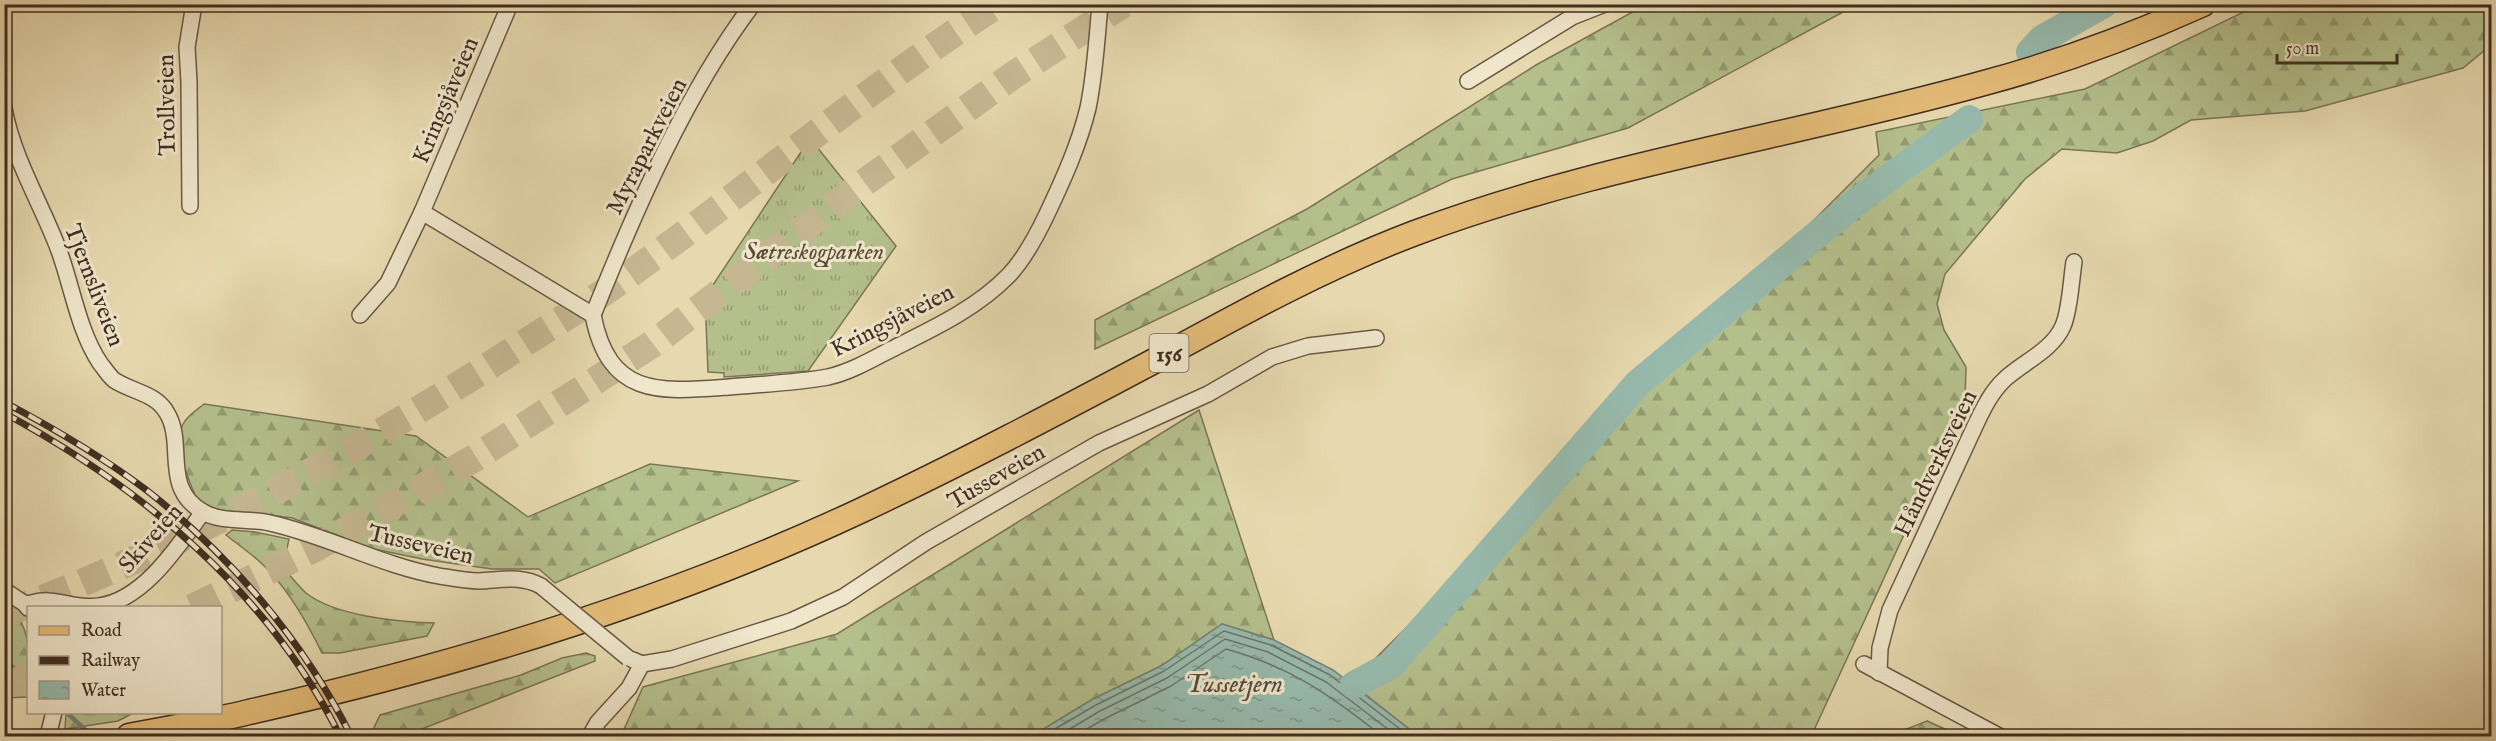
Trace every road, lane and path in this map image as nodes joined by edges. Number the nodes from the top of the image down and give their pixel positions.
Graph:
1 (194, 4) edge
2 (510, 4) edge
3 (753, 4) edge
4 (1100, 4) edge
5 (1605, 4) edge
6 (2203, 4) edge
7 (1468, 81) dead end
8 (4, 108) edge
9 (190, 206) dead end
10 (422, 212) junction
11 (2074, 262) dead end
12 (360, 315) dead end
13 (593, 315) junction
14 (1376, 338) dead end
15 (203, 512) junction
16 (4, 590) edge
17 (27, 606) edge
18 (635, 661) junction
19 (1864, 664) dead end
20 (1879, 673) junction
21 (54, 714) edge
22 (138, 735) edge
23 (48, 736) edge
24 (590, 736) edge
25 (1999, 736) edge

1 - 9 street, Trollveien
2 - 10 street, Kringsjåveien
3 - 13 street, Myraparkveien
4 - 13 street, Kringsjåveien
5 - 7 street
6 - 22 main road, 156
8 - 15 street, Tjernsliveien
10 - 12 street, Kringsjåveien
10 - 13 street
11 - 20 street, Håndverksveien
14 - 18 street, Tusseveien
15 - 17 street, Skiveien
15 - 18 street, Tusseveien, bridge
16 - 17 street, Skiveien
18 - 24 street
19 - 20 street
20 - 25 street
21 - 23 street

